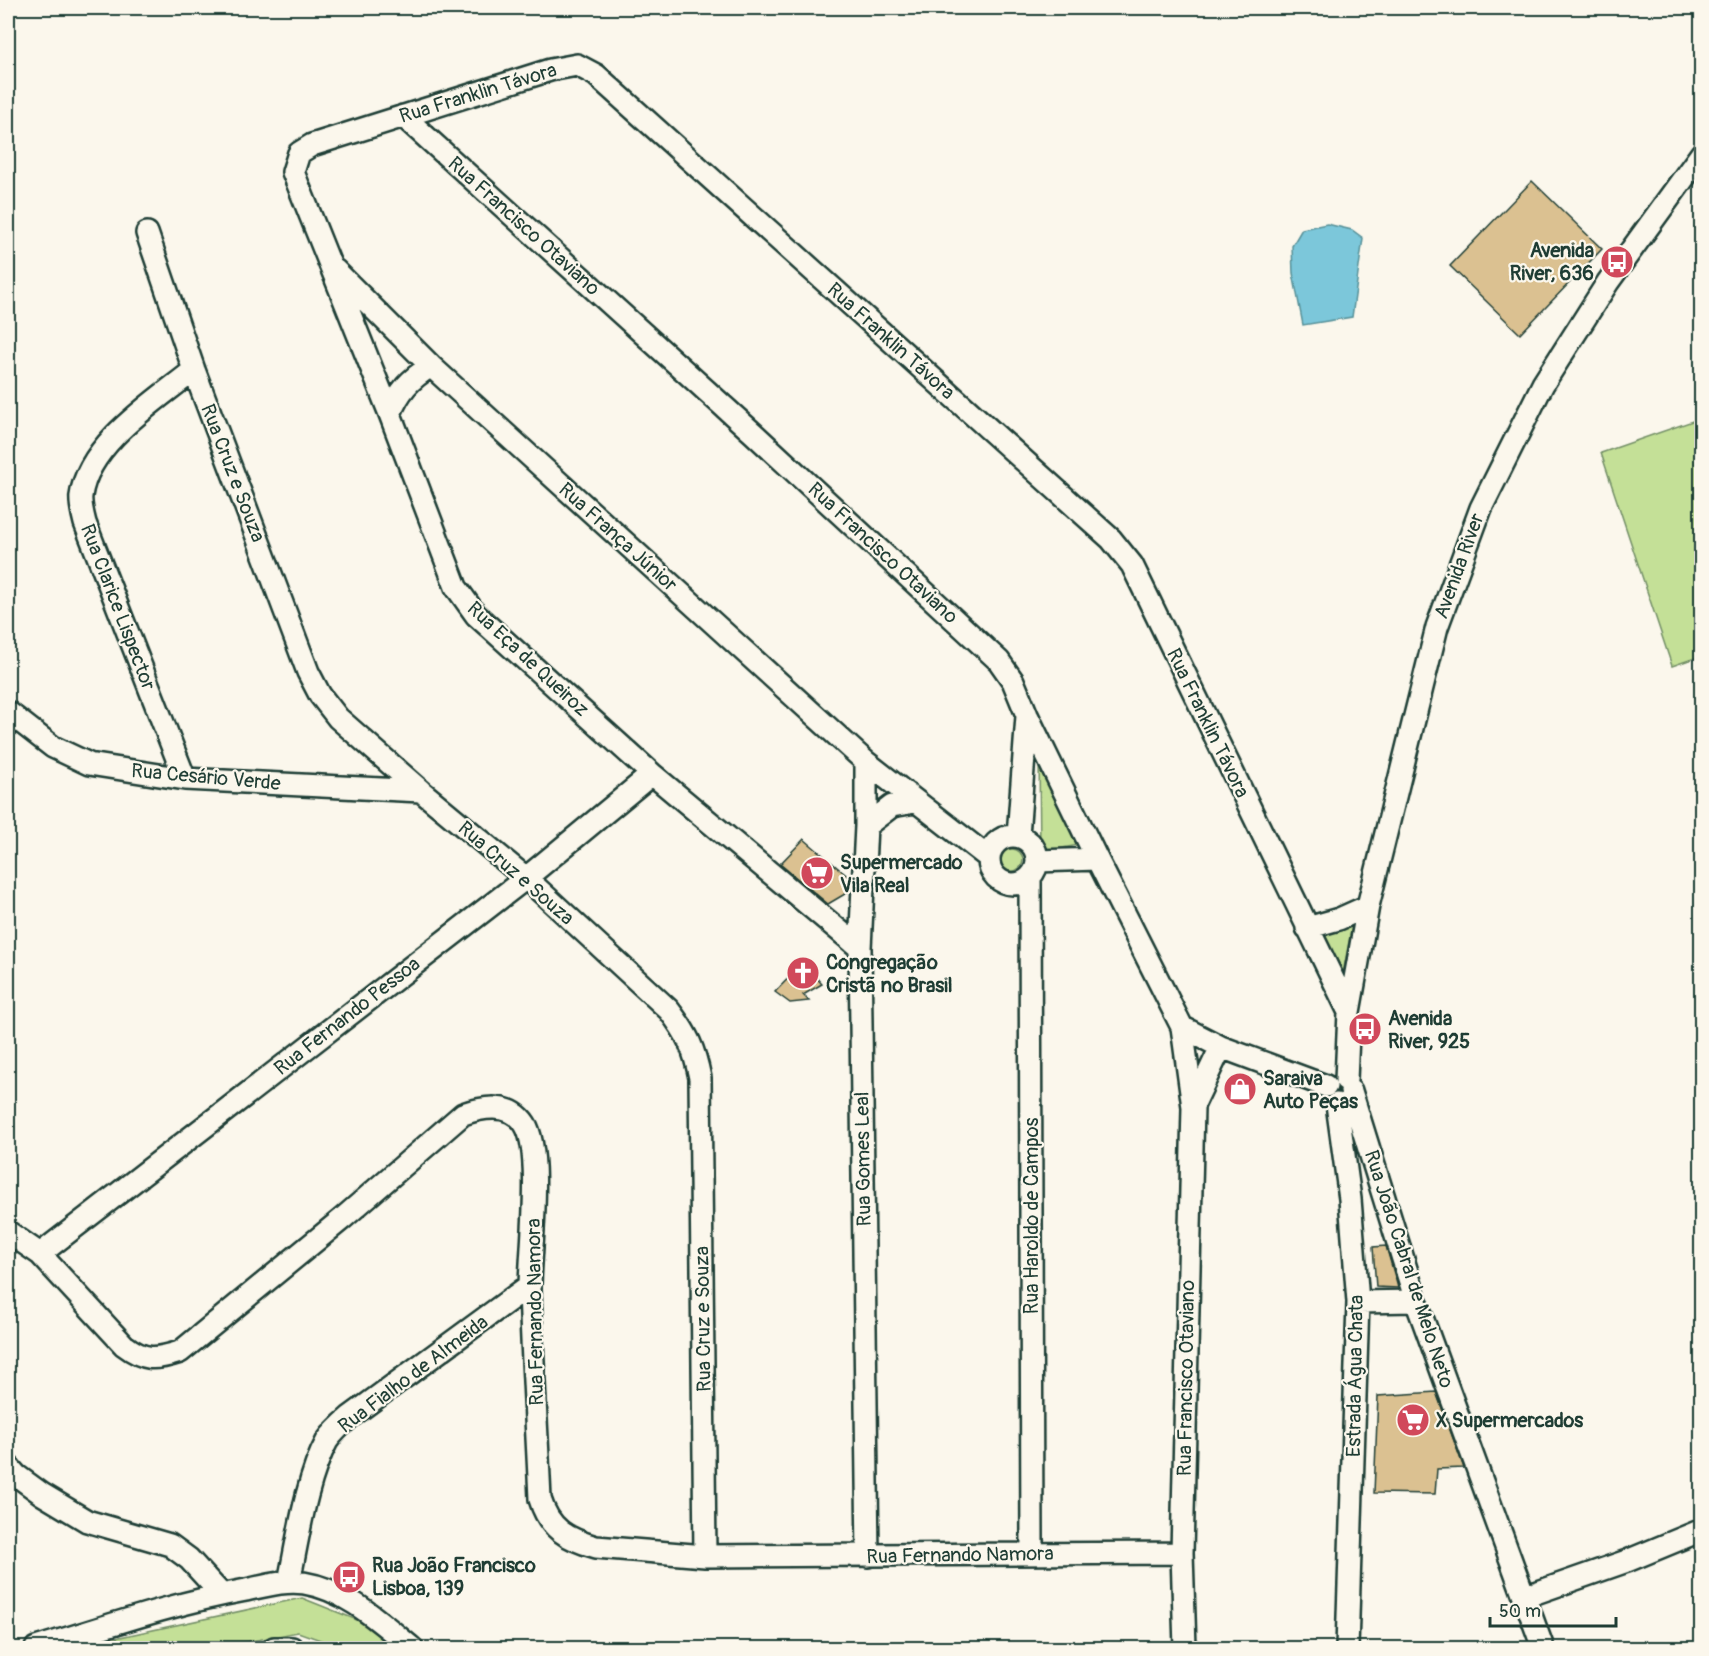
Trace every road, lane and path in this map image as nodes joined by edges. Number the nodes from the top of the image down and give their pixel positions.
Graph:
1 (403, 117) junction
2 (1701, 153) edge
3 (293, 172) joint
4 (147, 233) dead end
5 (328, 264) junction
6 (431, 366) junction
7 (194, 370) junction
8 (390, 414) junction
9 (8, 712) edge
10 (1027, 715) junction
11 (866, 762) junction
12 (652, 774) junction
13 (184, 779) junction
14 (421, 791) junction
15 (915, 802) junction
16 (866, 826) junction
17 (1018, 836) junction
18 (988, 858) junction
19 (1097, 859) junction
20 (1034, 869) junction
21 (526, 878) junction
22 (1368, 906) junction
23 (1307, 928) junction
24 (860, 948) junction
25 (1349, 1011) junction
26 (1182, 1027) junction
27 (1221, 1047) junction
28 (1339, 1088) junction
29 (1193, 1107) junction
30 (8, 1232) edge
31 (40, 1254) junction
32 (530, 1285) junction
33 (1416, 1301) junction
34 (1358, 1302) junction
35 (8, 1466) edge
36 (1701, 1530) edge
37 (1182, 1553) junction
38 (1032, 1554) junction
39 (705, 1556) junction
40 (868, 1556) junction
41 (289, 1582) junction
42 (221, 1594) junction
43 (1524, 1597) junction
44 (37, 1648) edge
45 (274, 1648) edge
46 (292, 1648) edge
47 (412, 1648) edge
48 (1185, 1648) edge
49 (1347, 1648) edge
50 (1543, 1648) edge

1 - 3 street, Rua Franklin Távora
1 - 10 street, Rua Francisco Otaviano
1 - 23 street, Rua Franklin Távora
2 - 22 street, Avenida River
3 - 5 street, Rua Eça de Queiroz
4 - 7 street, Rua Cruz e Souza
5 - 6 street, Rua França Júnior
5 - 8 street, Rua Eça de Queiroz
6 - 8 street
6 - 11 street, Rua França Júnior
7 - 13 street, Rua Clarice Lispector
7 - 14 street, Rua Cruz e Souza
8 - 12 street, Rua Eça de Queiroz
9 - 13 street, Rua Cesário Verde
10 - 17 street
10 - 19 street, Rua Francisco Otaviano
11 - 15 street, Rua França Júnior
11 - 16 street, Rua Gomes Leal
12 - 21 street, Rua Fernando Pessoa
12 - 24 street, Rua Eça de Queiroz
13 - 14 street, Rua Cesário Verde
14 - 21 street, Rua Cruz e Souza
15 - 16 street
15 - 18 street, Rua França Júnior
16 - 24 street, Rua Gomes Leal
17 - 18 street
17 - 20 street
18 - 20 street
19 - 20 street
19 - 26 street, Rua Francisco Otaviano
20 - 38 street, Rua Haroldo de Campos
21 - 31 street, Rua Fernando Pessoa
21 - 39 street, Rua Cruz e Souza
22 - 23 street
22 - 25 street, Avenida River
23 - 25 street, Rua Franklin Távora
24 - 40 street, Rua Gomes Leal
25 - 28 street, Avenida River
26 - 27 street
26 - 29 street, Rua Francisco Otaviano
27 - 28 street
27 - 29 street, Rua Francisco Otaviano
28 - 33 street, Rua João Cabral de Melo Neto
28 - 34 street, Estrada Água Chata
29 - 37 street, Rua Francisco Otaviano
30 - 31 street, Rua Fernando Namora
31 - 32 street, Rua Fernando Namora
32 - 39 street, Rua Fernando Namora
32 - 41 street, Rua Fialho de Almeida
33 - 34 street
33 - 43 street, Rua João Cabral de Melo Neto
34 - 49 street, Estrada Água Chata
35 - 42 street
36 - 43 street
37 - 38 street, Rua Fernando Namora
37 - 48 street, Rua Francisco Otaviano
38 - 40 street, Rua Fernando Namora
39 - 40 street, Rua Fernando Namora
41 - 42 street
41 - 47 street
42 - 44 street
43 - 50 street, Rua João Cabral de Melo Neto
45 - 46 street

